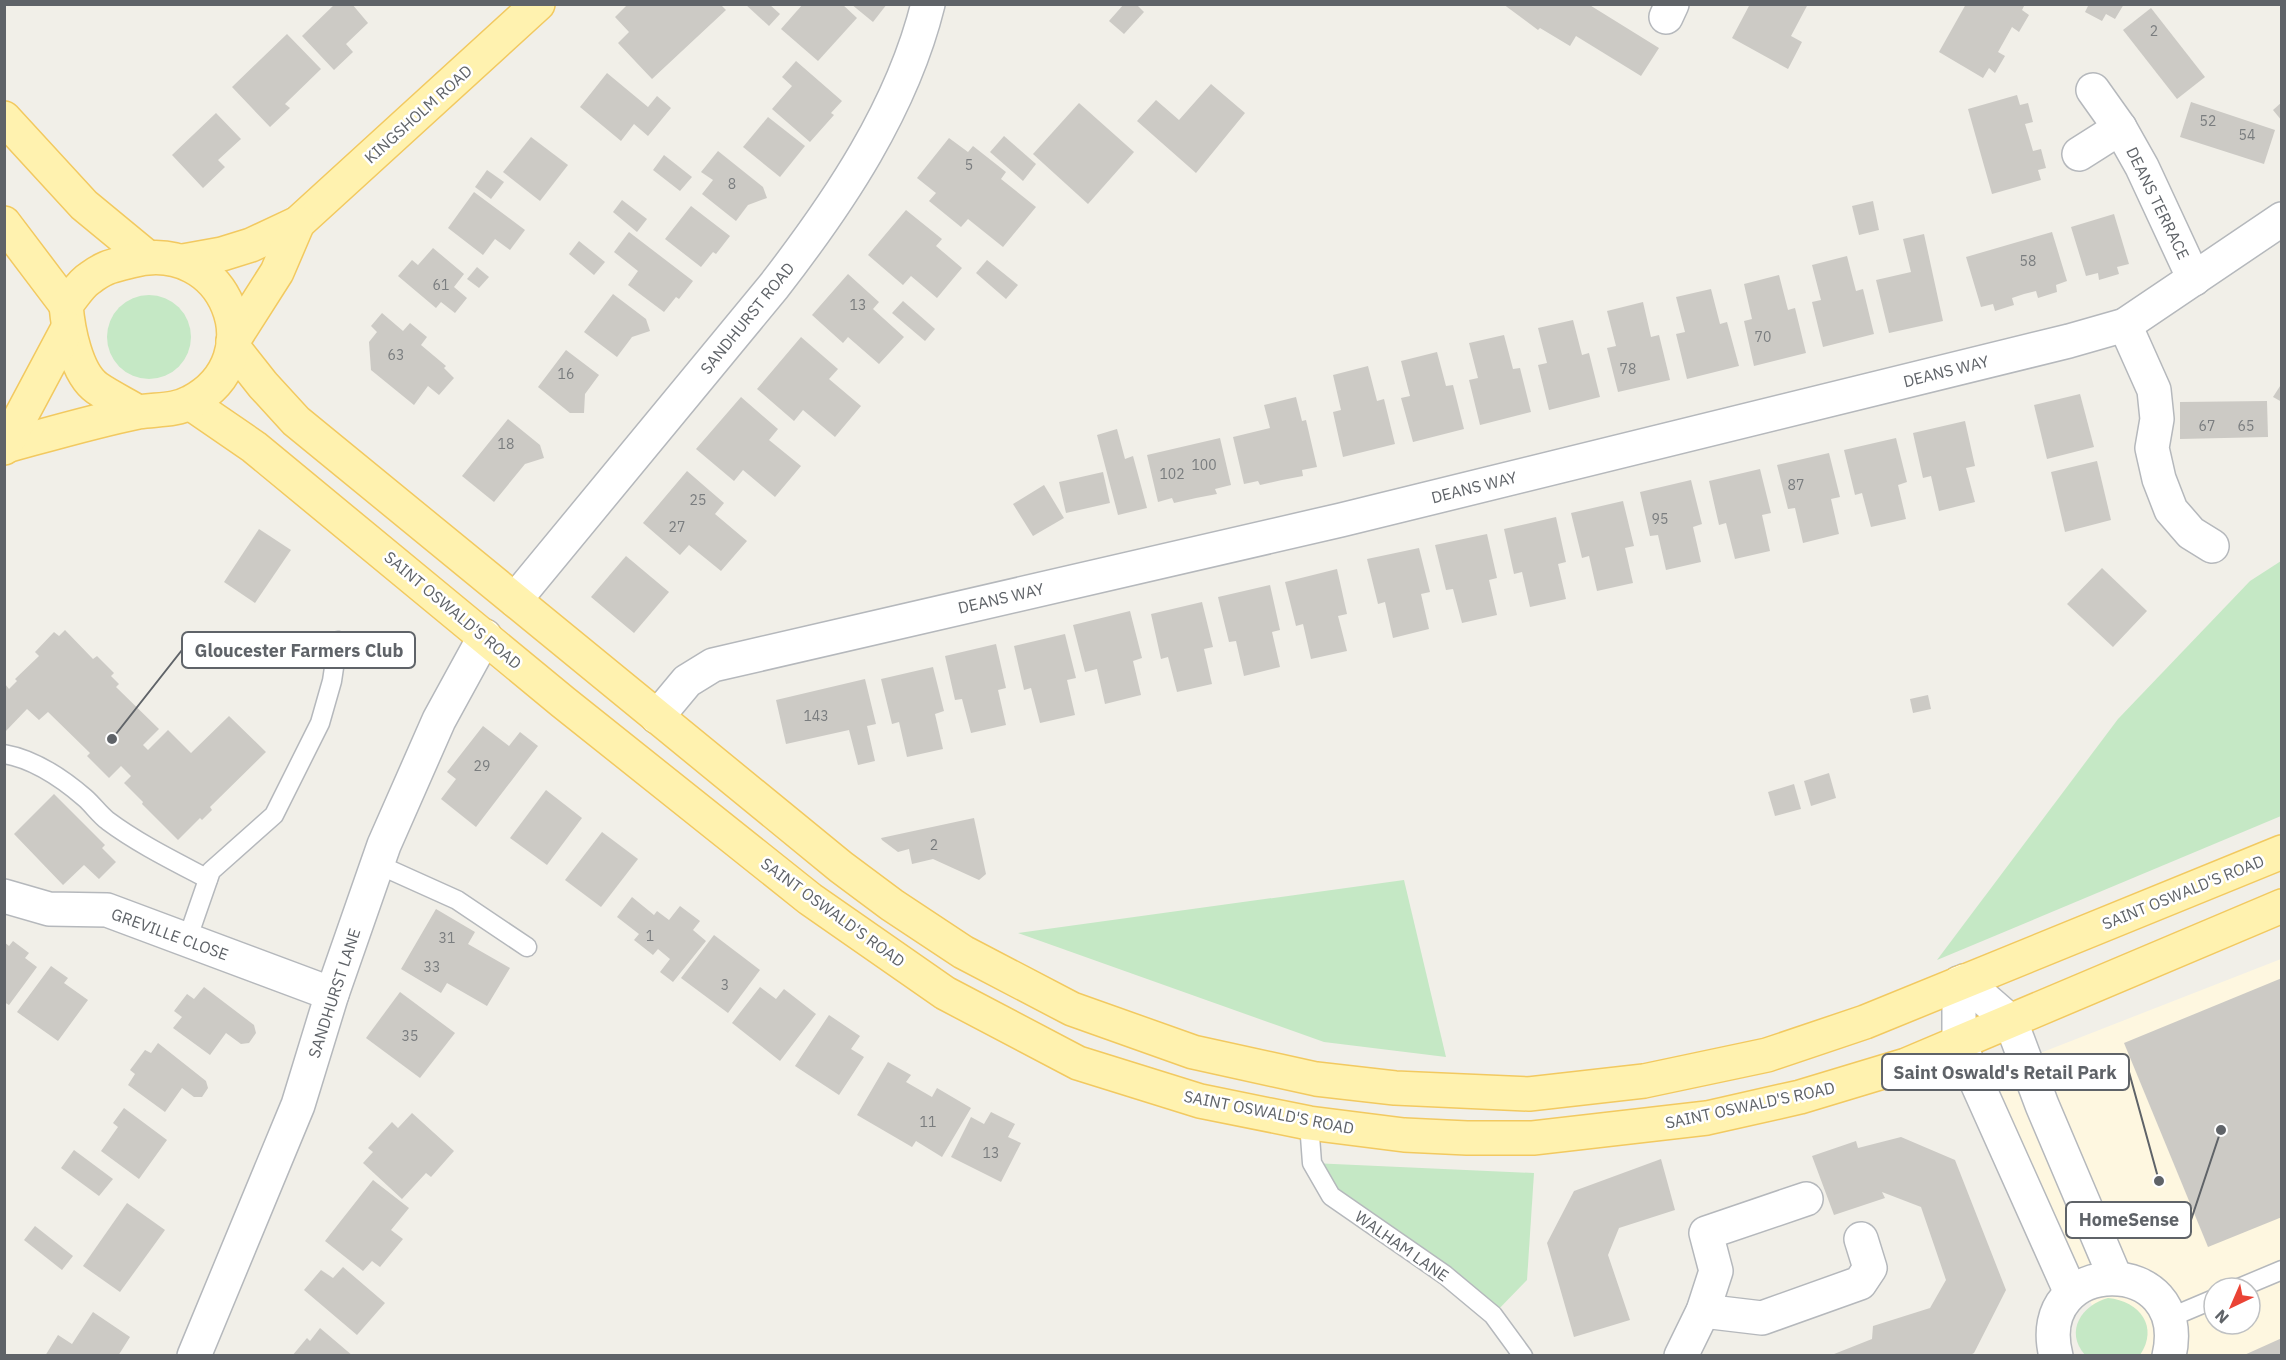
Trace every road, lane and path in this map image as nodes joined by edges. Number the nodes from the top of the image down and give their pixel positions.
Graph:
1 (538, 4) edge
2 (928, 4) edge
3 (2093, 90) dead end
4 (4, 118) edge
5 (2120, 128) junction
6 (2079, 154) dead end
7 (2282, 219) edge
8 (4, 223) edge
9 (298, 223) junction
10 (147, 257) junction
11 (183, 261) junction
12 (2194, 279) junction
13 (67, 317) junction
14 (2125, 325) junction
15 (233, 344) junction
16 (190, 403) junction
17 (138, 412) junction
18 (5, 447) edge
19 (2212, 546) dead end
20 (515, 600) junction
21 (485, 636) junction
22 (338, 641) dead end
23 (657, 717) junction
24 (4, 754) edge
25 (2282, 852) edge
26 (377, 864) junction
27 (208, 879) junction
28 (4, 896) edge
29 (2282, 906) edge
30 (187, 940) junction
31 (527, 947) dead end
32 (1961, 982) junction
33 (332, 994) junction
34 (2011, 1022) junction
35 (1959, 1043) junction
36 (1309, 1123) junction
37 (1806, 1199) dead end
38 (1861, 1239) dead end
39 (2282, 1270) edge
40 (2115, 1277) junction
41 (2262, 1278) edge
42 (2071, 1293) junction
43 (2202, 1304) edge
44 (1703, 1311) junction
45 (2169, 1318) junction
46 (194, 1356) edge
47 (1523, 1356) edge
48 (1680, 1356) edge
49 (2056, 1356) edge
50 (2169, 1356) edge

1 - 9 main road, KINGSHOLM ROAD
2 - 20 street, SANDHURST ROAD
3 - 5 street, DEANS TERRACE
4 - 10 main road
5 - 6 street, DEANS TERRACE
5 - 12 street, DEANS TERRACE
7 - 12 street, DEANS WAY
8 - 13 main road
9 - 11 main road, KINGSHOLM ROAD
9 - 15 main road, KINGSHOLM ROAD
10 - 11 main road
10 - 13 main road
11 - 15 main road
12 - 14 street, DEANS WAY
13 - 17 main road
13 - 18 main road
14 - 19 street
14 - 23 street, DEANS WAY
15 - 16 main road
15 - 20 main road, SAINT OSWALD'S ROAD
16 - 17 main road
16 - 21 main road, SAINT OSWALD'S ROAD
17 - 18 main road
20 - 23 main road, SAINT OSWALD'S ROAD
21 - 26 street, SANDHURST LANE
21 - 36 main road, SAINT OSWALD'S ROAD
22 - 27 lane
23 - 32 main road, SAINT OSWALD'S ROAD
24 - 27 lane
25 - 32 main road, SAINT OSWALD'S ROAD
26 - 31 lane
26 - 33 street, SANDHURST LANE
27 - 30 lane
28 - 30 street, GREVILLE CLOSE
29 - 34 main road, SAINT OSWALD'S ROAD
30 - 33 street, GREVILLE CLOSE
32 - 34 street
32 - 35 street
33 - 46 street, SANDHURST LANE
34 - 35 main road, SAINT OSWALD'S ROAD
34 - 40 street
35 - 36 main road, SAINT OSWALD'S ROAD
35 - 42 street
36 - 47 lane, WALHAM LANE
37 - 44 street
38 - 44 street
39 - 41 lane
40 - 42 street
40 - 45 street
42 - 49 street
43 - 45 lane
44 - 48 street
45 - 50 street

